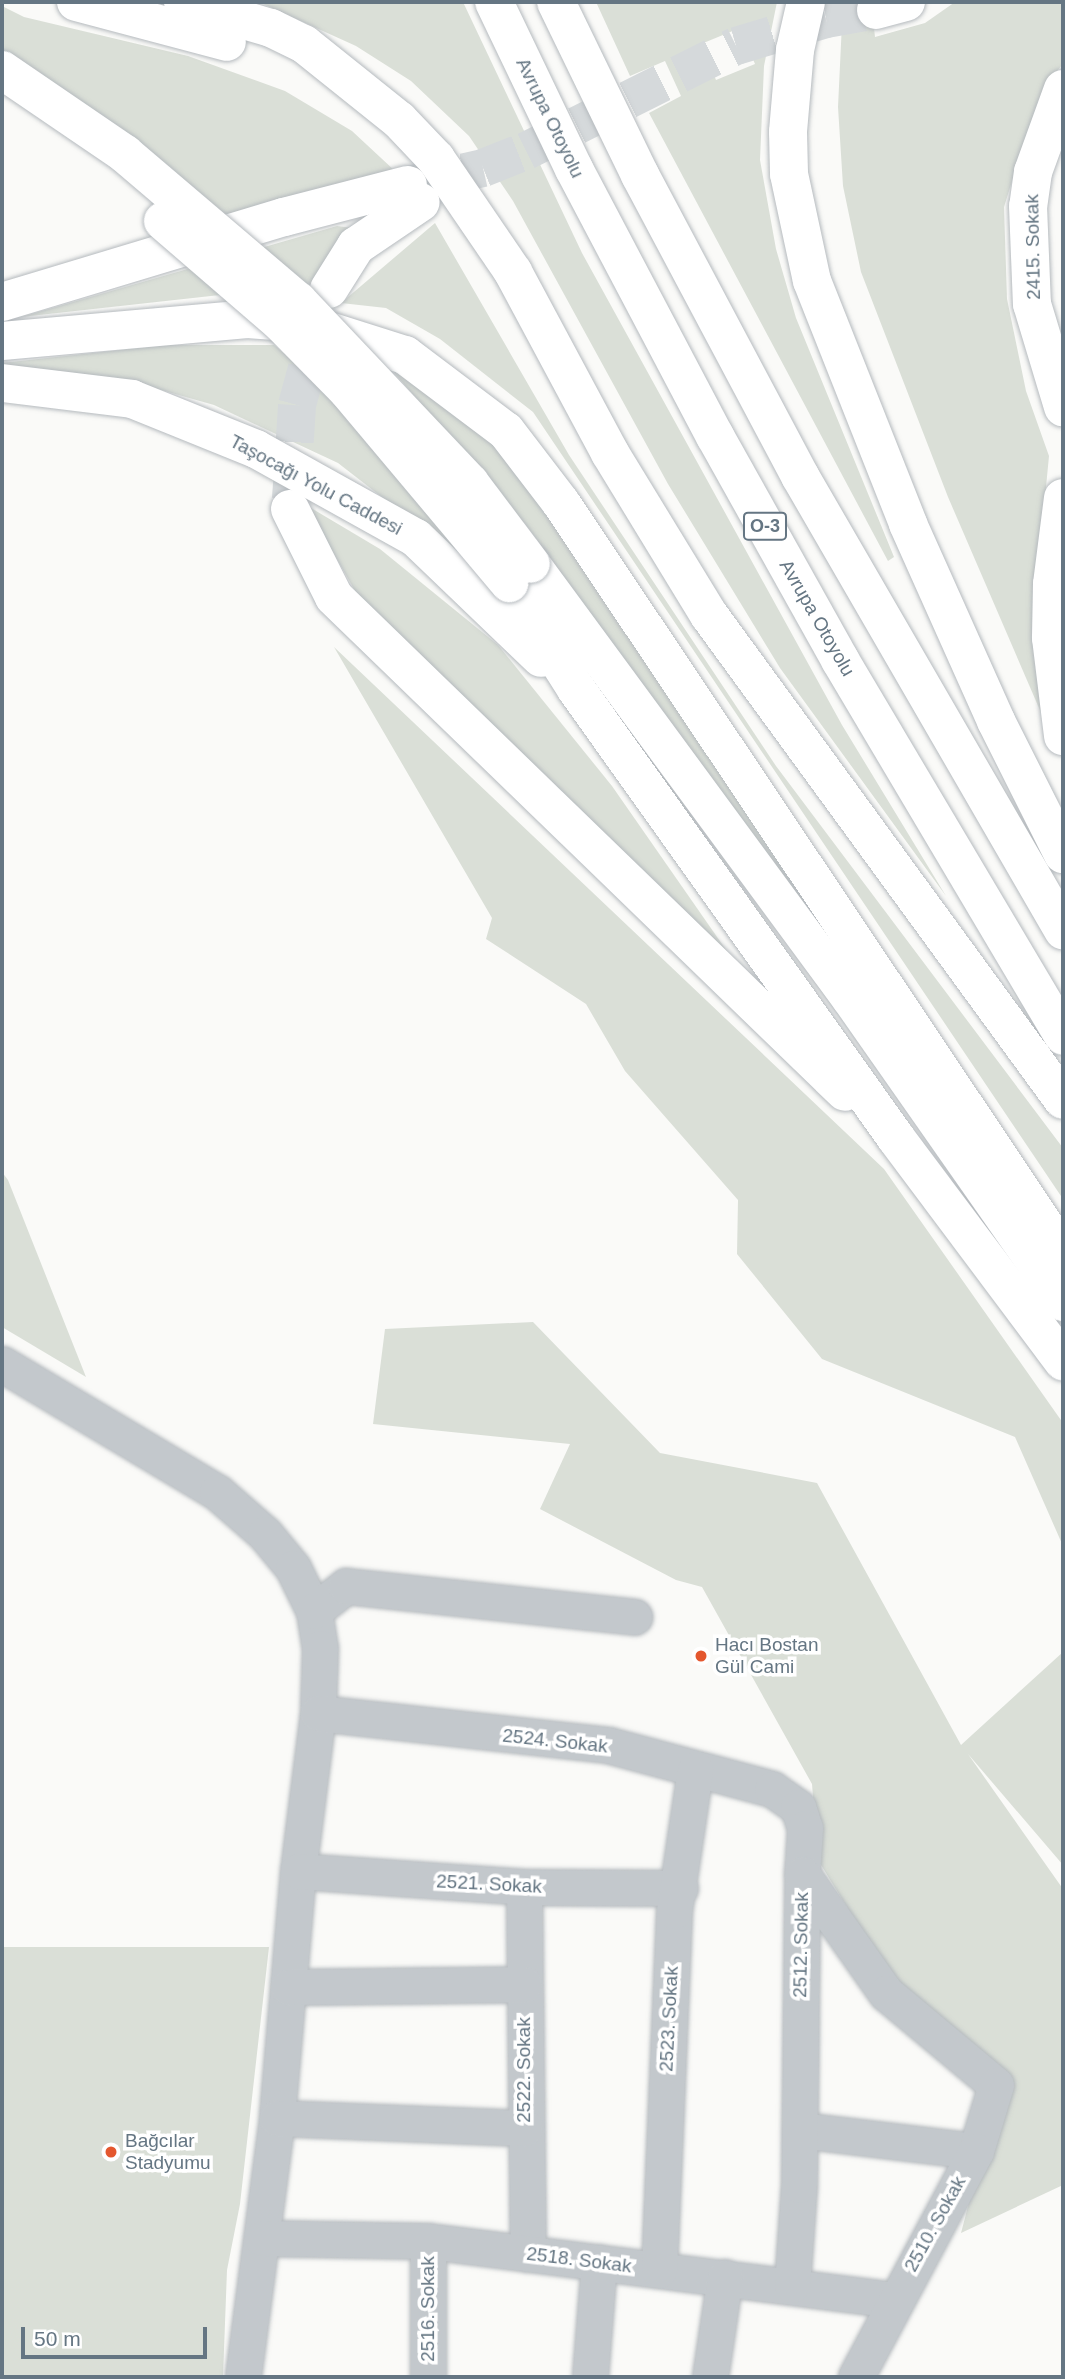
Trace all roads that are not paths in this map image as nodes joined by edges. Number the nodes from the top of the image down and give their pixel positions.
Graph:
1 (76, 2) edge
2 (183, 2) edge
3 (494, 2) edge
4 (556, 2) edge
5 (806, 2) edge
6 (2, 70) edge
7 (343, 78) junction
8 (1063, 89) edge
9 (2, 100) edge
10 (330, 289) tunnel mouth
11 (2, 302) edge
12 (2, 341) edge
13 (2, 383) edge
14 (1063, 407) edge
15 (1063, 498) edge
16 (290, 509) tunnel mouth
17 (520, 574) junction
18 (576, 689) junction
19 (1063, 736) edge
20 (1063, 854) edge
21 (1063, 930) edge
22 (1063, 1036) edge
23 (1063, 1100) edge
24 (896, 1138) junction
25 (1063, 1253) edge
26 (1063, 1302) edge
27 (1063, 1361) edge
28 (2, 1364) edge
29 (314, 1611) junction
30 (635, 1618) dead end
31 (318, 1713) junction
32 (695, 1770) junction
33 (298, 1871) junction
34 (802, 1874) junction
35 (524, 1887) junction
36 (680, 1888) junction
37 (524, 1983) junction
38 (288, 1987) junction
39 (980, 2074) joint
40 (276, 2118) junction
41 (524, 2128) junction
42 (800, 2130) junction
43 (976, 2151) junction
44 (262, 2238) junction
45 (428, 2241) junction
46 (528, 2254) junction
47 (599, 2262) junction
48 (659, 2270) junction
49 (725, 2277) junction
50 (792, 2285) junction
51 (893, 2300) junction
52 (243, 2377) edge
53 (428, 2377) edge
54 (590, 2377) edge
55 (710, 2377) edge
56 (856, 2377) edge

1 - 7 main road
2 - 7 main road
3 - 22 main road, Avrupa Otoyolu / O-3
4 - 21 main road, O-3
5 - 20 main road
6 - 17 main road, bridge
7 - 23 main road
8 - 14 main road, 2415. Sokak
9 - 17 main road, bridge
10 - 11 main road
12 - 25 main road
13 - 18 main road, Taşocağı Yolu Caddesi
15 - 19 main road
16 - 24 main road
17 - 18 main road
17 - 26 main road
18 - 24 main road
24 - 27 main road
28 - 29 street
29 - 30 street
29 - 31 street
31 - 32 street, 2524. Sokak
31 - 33 street
32 - 34 street, 2524. Sokak
32 - 36 street, 2523. Sokak
33 - 35 street, 2521. Sokak
33 - 38 street
34 - 39 street, 2512. Sokak
34 - 42 street, 2512. Sokak
35 - 36 street, 2521. Sokak
35 - 37 street, 2522. Sokak
36 - 48 street, 2523. Sokak
37 - 38 street
37 - 41 street, 2522. Sokak
38 - 40 street
39 - 43 street, 2510. Sokak
40 - 41 street
40 - 44 street
41 - 46 street, 2522. Sokak
42 - 43 street
42 - 50 street, 2512. Sokak
43 - 51 street, 2510. Sokak
44 - 45 street, 2518. Sokak
44 - 52 street
45 - 46 street, 2518. Sokak
45 - 53 street, 2516. Sokak
46 - 47 street, 2518. Sokak
47 - 48 street, 2518. Sokak
47 - 54 street
48 - 49 street, 2518. Sokak
49 - 50 street, 2518. Sokak
49 - 55 street
50 - 51 street, 2518. Sokak
51 - 56 street, 2510. Sokak

